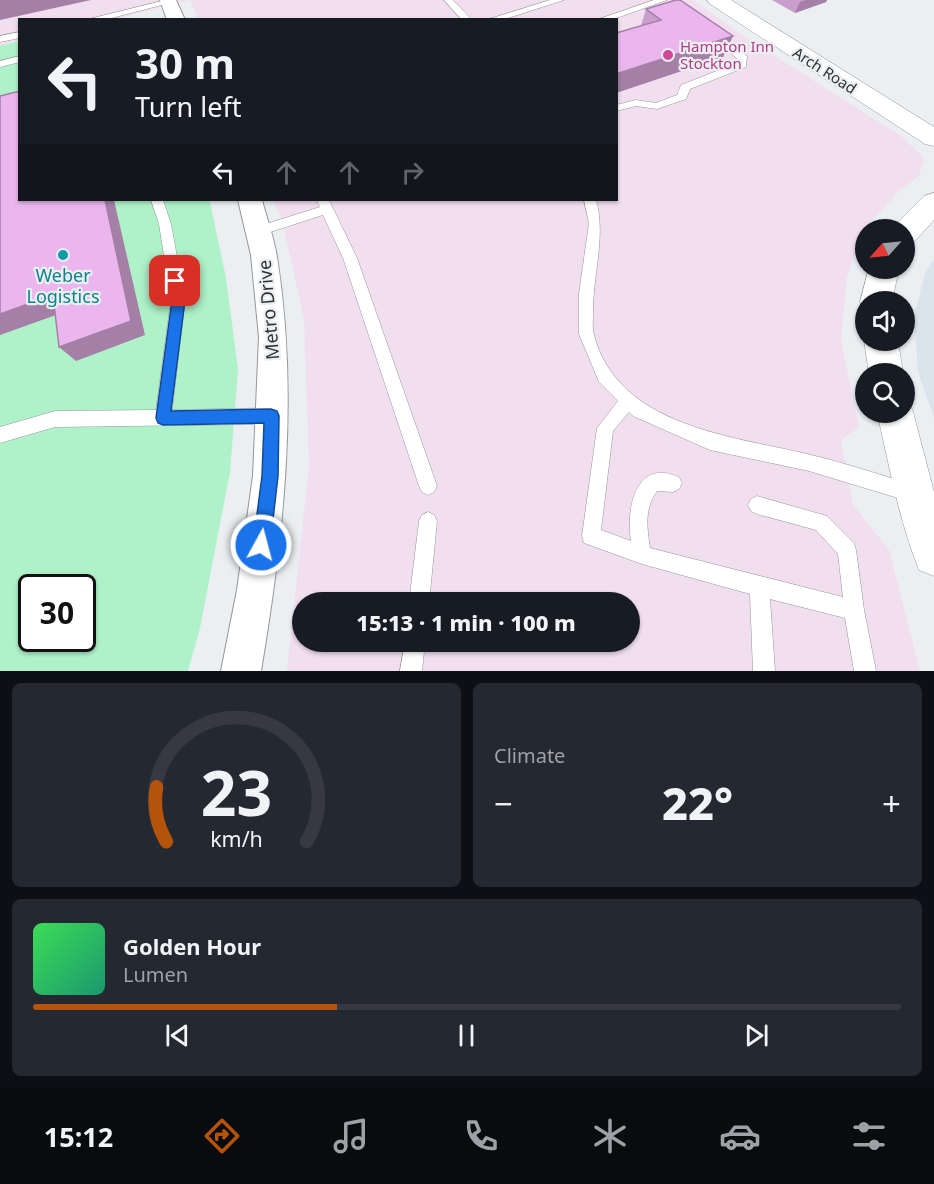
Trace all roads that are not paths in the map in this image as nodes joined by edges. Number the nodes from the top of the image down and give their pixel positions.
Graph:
1 (448, 0) edge
2 (560, 0) edge
3 (717, 0) edge
4 (743, 0) edge
5 (168, 1) edge
6 (666, 2) edge
7 (106, 18) edge
8 (175, 18) edge
9 (466, 18) edge
10 (497, 18) edge
11 (607, 18) edge
12 (699, 25) edge
13 (18, 35) edge
14 (0, 39) edge
15 (18, 60) edge
16 (0, 64) edge
17 (670, 86) dead end
18 (685, 87) junction
19 (618, 107) edge
20 (934, 114) edge
21 (934, 138) edge
22 (157, 201) edge
23 (250, 201) edge
24 (590, 201) edge
25 (934, 203) edge
26 (325, 204) edge
27 (915, 223) edge
28 (258, 231) junction
29 (629, 400) junction
30 (271, 416) junction
31 (163, 418) junction
32 (899, 423) edge
33 (0, 435) edge
34 (673, 483) dead end
35 (428, 486) dead end
36 (925, 497) edge
37 (757, 505) dead end
38 (428, 521) dead end
39 (642, 555) junction
40 (934, 555) edge
41 (759, 587) junction
42 (420, 592) edge
43 (854, 610) junction
44 (414, 652) edge
45 (241, 671) edge
46 (411, 671) edge
47 (764, 671) edge
48 (865, 671) edge

1 - 9 lane
2 - 10 lane
3 - 21 street, Arch Road
4 - 20 street, Arch Road
5 - 7 lane
5 - 8 street
6 - 11 lane
12 - 18 lane
13 - 14 lane
15 - 16 lane
17 - 18 lane
18 - 19 lane
22 - 31 lane
23 - 28 street, Metro Drive
24 - 29 lane
25 - 27 street
26 - 28 lane
26 - 35 lane
28 - 30 street, Metro Drive
29 - 36 lane
29 - 39 lane
30 - 31 lane
30 - 45 street, Metro Drive
31 - 33 lane
32 - 36 street
34 - 39 lane
36 - 40 street
37 - 43 lane
38 - 42 lane
39 - 41 lane
41 - 43 lane
41 - 47 lane
43 - 48 lane
44 - 46 lane

